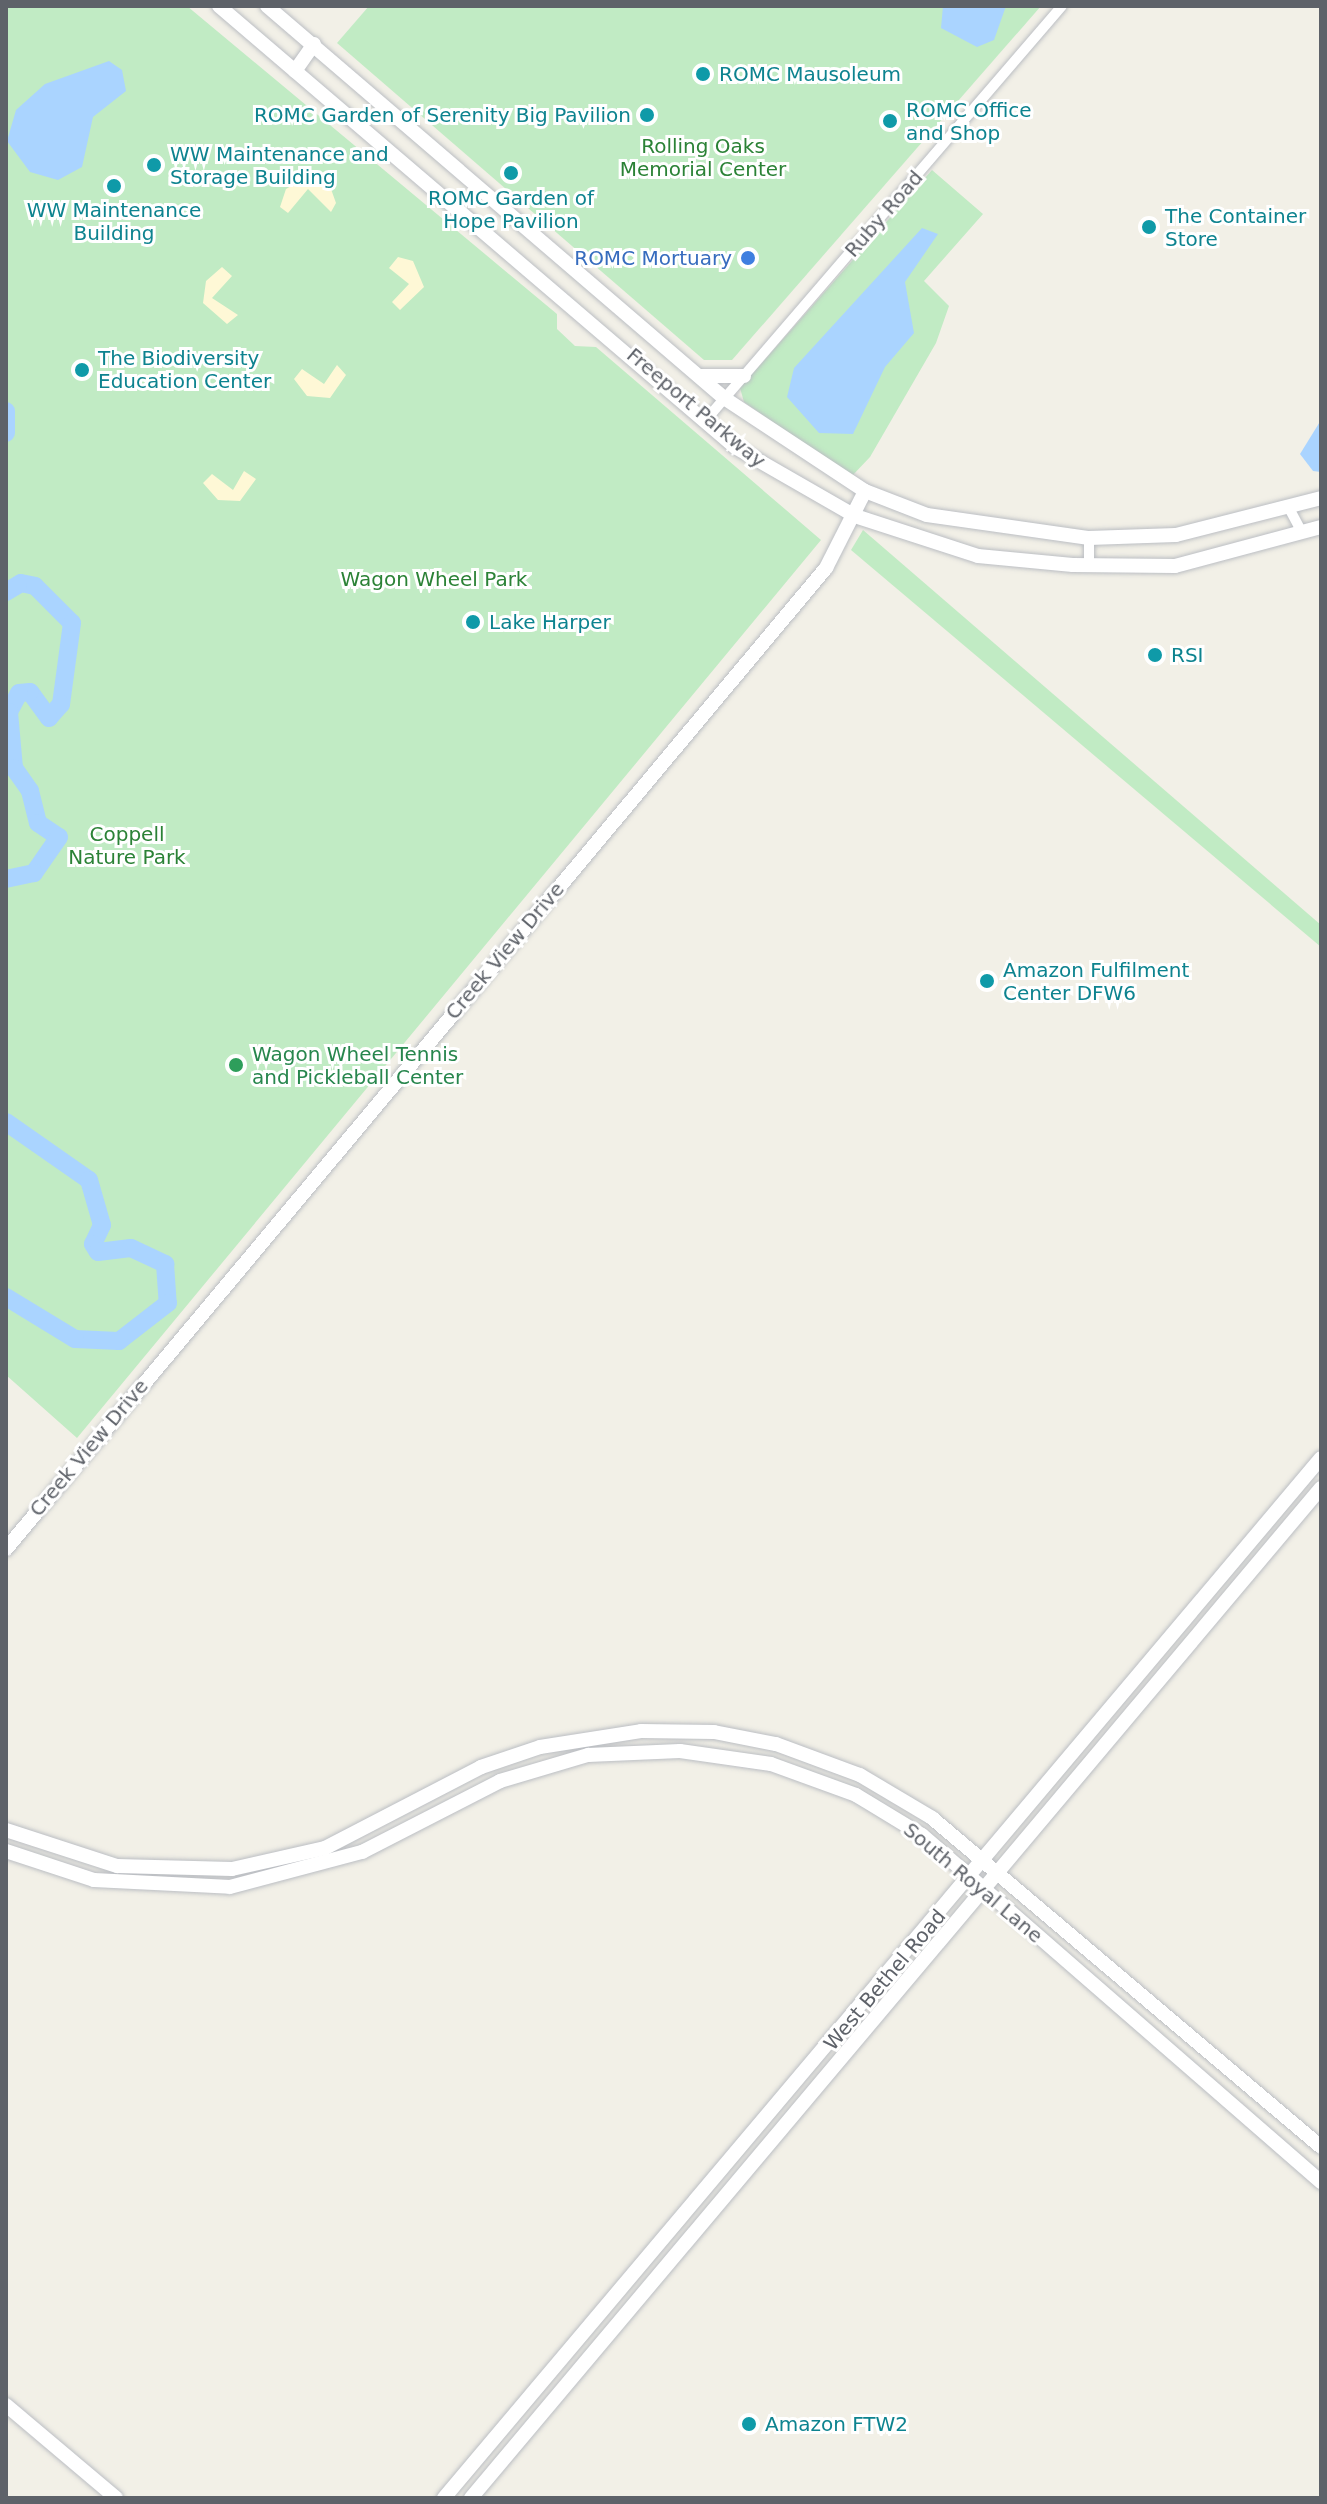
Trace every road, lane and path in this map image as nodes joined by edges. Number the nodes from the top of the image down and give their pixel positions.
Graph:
1 (219, 6) edge
2 (267, 6) edge
3 (1062, 6) edge
4 (314, 44) junction
5 (295, 71) junction
6 (607, 294) junction
7 (583, 312) junction
8 (596, 323) junction
9 (698, 375) junction
10 (744, 376) junction
11 (724, 398) junction
12 (705, 421) junction
13 (865, 491) junction
14 (1321, 498) edge
15 (1289, 508) junction
16 (855, 516) junction
17 (1321, 527) edge
18 (1302, 532) junction
19 (1089, 538) junction
20 (1089, 565) junction
21 (1321, 1458) edge
22 (1321, 1488) edge
23 (6, 1549) edge
24 (704, 1732) junction
25 (704, 1753) junction
26 (456, 1780) junction
27 (465, 1796) junction
28 (6, 1830) edge
29 (6, 1851) edge
30 (986, 1859) junction
31 (86, 1861) junction
32 (998, 1870) junction
33 (972, 1876) junction
34 (82, 1877) junction
35 (984, 1887) junction
36 (744, 2146) junction
37 (1321, 2147) edge
38 (760, 2161) junction
39 (1321, 2182) edge
40 (642, 2269) junction
41 (656, 2281) junction
42 (6, 2405) edge
43 (468, 2470) junction
44 (484, 2483) junction
45 (116, 2498) edge
46 (444, 2498) edge
47 (471, 2498) edge

1 - 5 main road, Freeport Parkway
2 - 4 main road, Freeport Parkway
3 - 10 street, Ruby Road
4 - 5 main road
4 - 6 main road, Freeport Parkway
5 - 7 main road, Freeport Parkway
6 - 7 main road
6 - 8 main road
6 - 9 main road, Freeport Parkway
7 - 8 main road, Freeport Parkway
8 - 12 main road, Freeport Parkway
9 - 10 main road
9 - 11 main road, Freeport Parkway
10 - 11 street, Ruby Road
11 - 12 street, Ruby Road
11 - 13 main road, Freeport Parkway
12 - 16 main road, Freeport Parkway
13 - 16 main road, Creek View Drive
13 - 19 main road, Freeport Parkway
14 - 15 main road, Freeport Parkway
15 - 18 street
15 - 19 main road, Freeport Parkway
16 - 20 main road, Freeport Parkway
16 - 23 main road, Creek View Drive
17 - 18 main road, Freeport Parkway
18 - 20 main road, Freeport Parkway
19 - 20 street
21 - 30 main road, West Bethel Road
22 - 32 main road, West Bethel Road
24 - 25 main road
24 - 26 main road, South Royal Lane
24 - 30 main road, South Royal Lane
25 - 27 main road, South Royal Lane
25 - 33 main road, South Royal Lane
26 - 27 main road
26 - 31 main road, South Royal Lane
27 - 34 main road, South Royal Lane
28 - 31 main road, South Royal Lane
29 - 34 main road, South Royal Lane
30 - 32 main road, South Royal Lane
30 - 33 main road, West Bethel Road
31 - 34 main road
32 - 35 main road, West Bethel Road
32 - 37 main road, South Royal Lane
33 - 35 main road, South Royal Lane
33 - 36 main road, West Bethel Road
35 - 38 main road, West Bethel Road
35 - 39 main road, South Royal Lane
36 - 38 main road
36 - 40 main road, West Bethel Road
38 - 41 main road, West Bethel Road
40 - 41 main road
40 - 43 main road, West Bethel Road
41 - 44 main road, West Bethel Road
42 - 45 main road
43 - 44 main road
43 - 46 main road, West Bethel Road
44 - 47 main road, West Bethel Road

